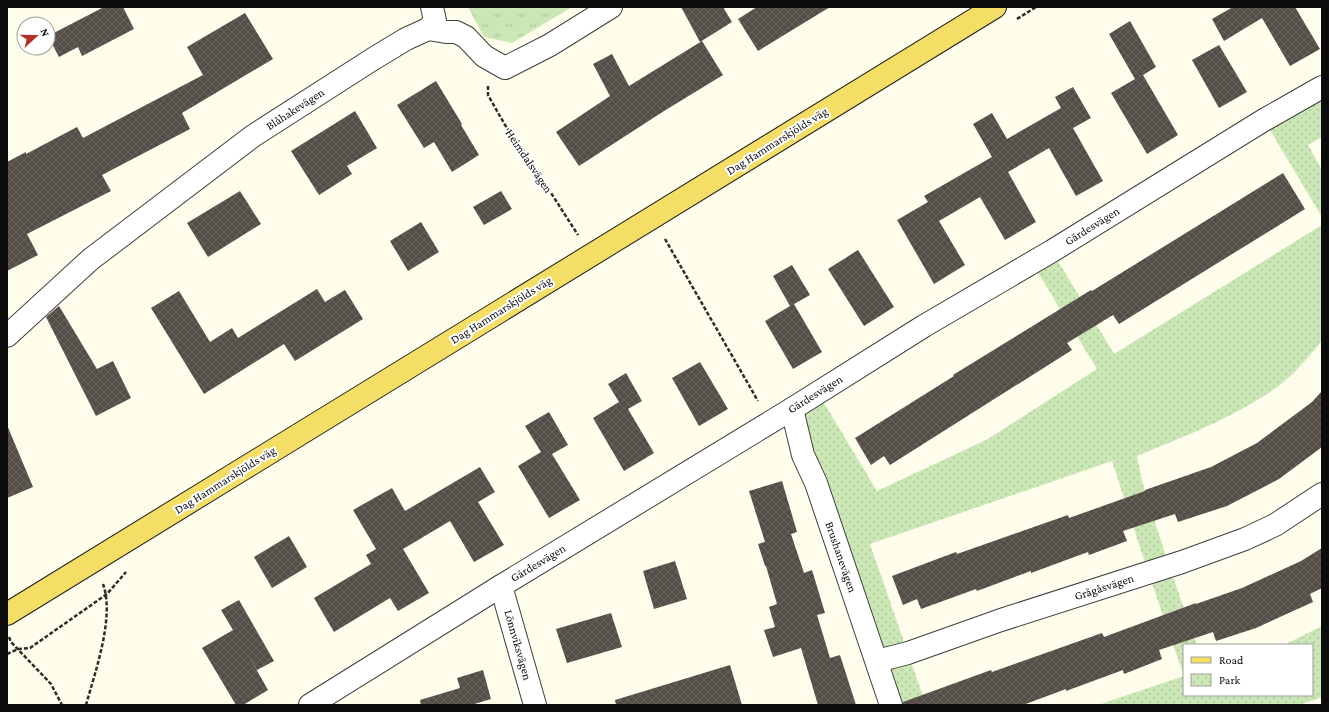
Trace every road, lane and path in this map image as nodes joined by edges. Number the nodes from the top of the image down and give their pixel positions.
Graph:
1 (432, 7) edge
2 (611, 7) edge
3 (995, 7) edge
4 (428, 29) junction
5 (505, 68) junction
6 (1322, 87) edge
7 (652, 218) junction
8 (590, 255) junction
9 (7, 336) edge
10 (792, 409) junction
11 (770, 422) junction
12 (1322, 494) edge
13 (95, 560) junction
14 (500, 586) junction
15 (107, 594) junction
16 (7, 614) edge
17 (7, 633) edge
18 (18, 649) junction
19 (7, 654) edge
20 (877, 661) junction
21 (62, 705) edge
22 (86, 705) edge
23 (310, 705) edge
24 (535, 705) edge
25 (891, 705) edge

1 - 4 street
2 - 5 street
3 - 7 main road, Dag Hammarskjölds väg
4 - 5 street
4 - 9 street, Blåhakevägen
5 - 8 path, Heimdalsvägen
6 - 10 street, Gärdesvägen
7 - 8 main road, Dag Hammarskjölds väg
7 - 11 path
8 - 13 main road, Dag Hammarskjölds väg
10 - 11 street, Gärdesvägen
10 - 20 street, Brushanevägen
11 - 14 street, Gärdesvägen
12 - 20 street, Grågåsvägen
13 - 15 path
13 - 16 main road, Dag Hammarskjölds väg
14 - 23 street, Gärdesvägen
14 - 24 street, Lönnviksvägen
15 - 18 path
15 - 22 path
17 - 18 path
18 - 19 path
18 - 21 path
20 - 25 street, Brushanevägen

